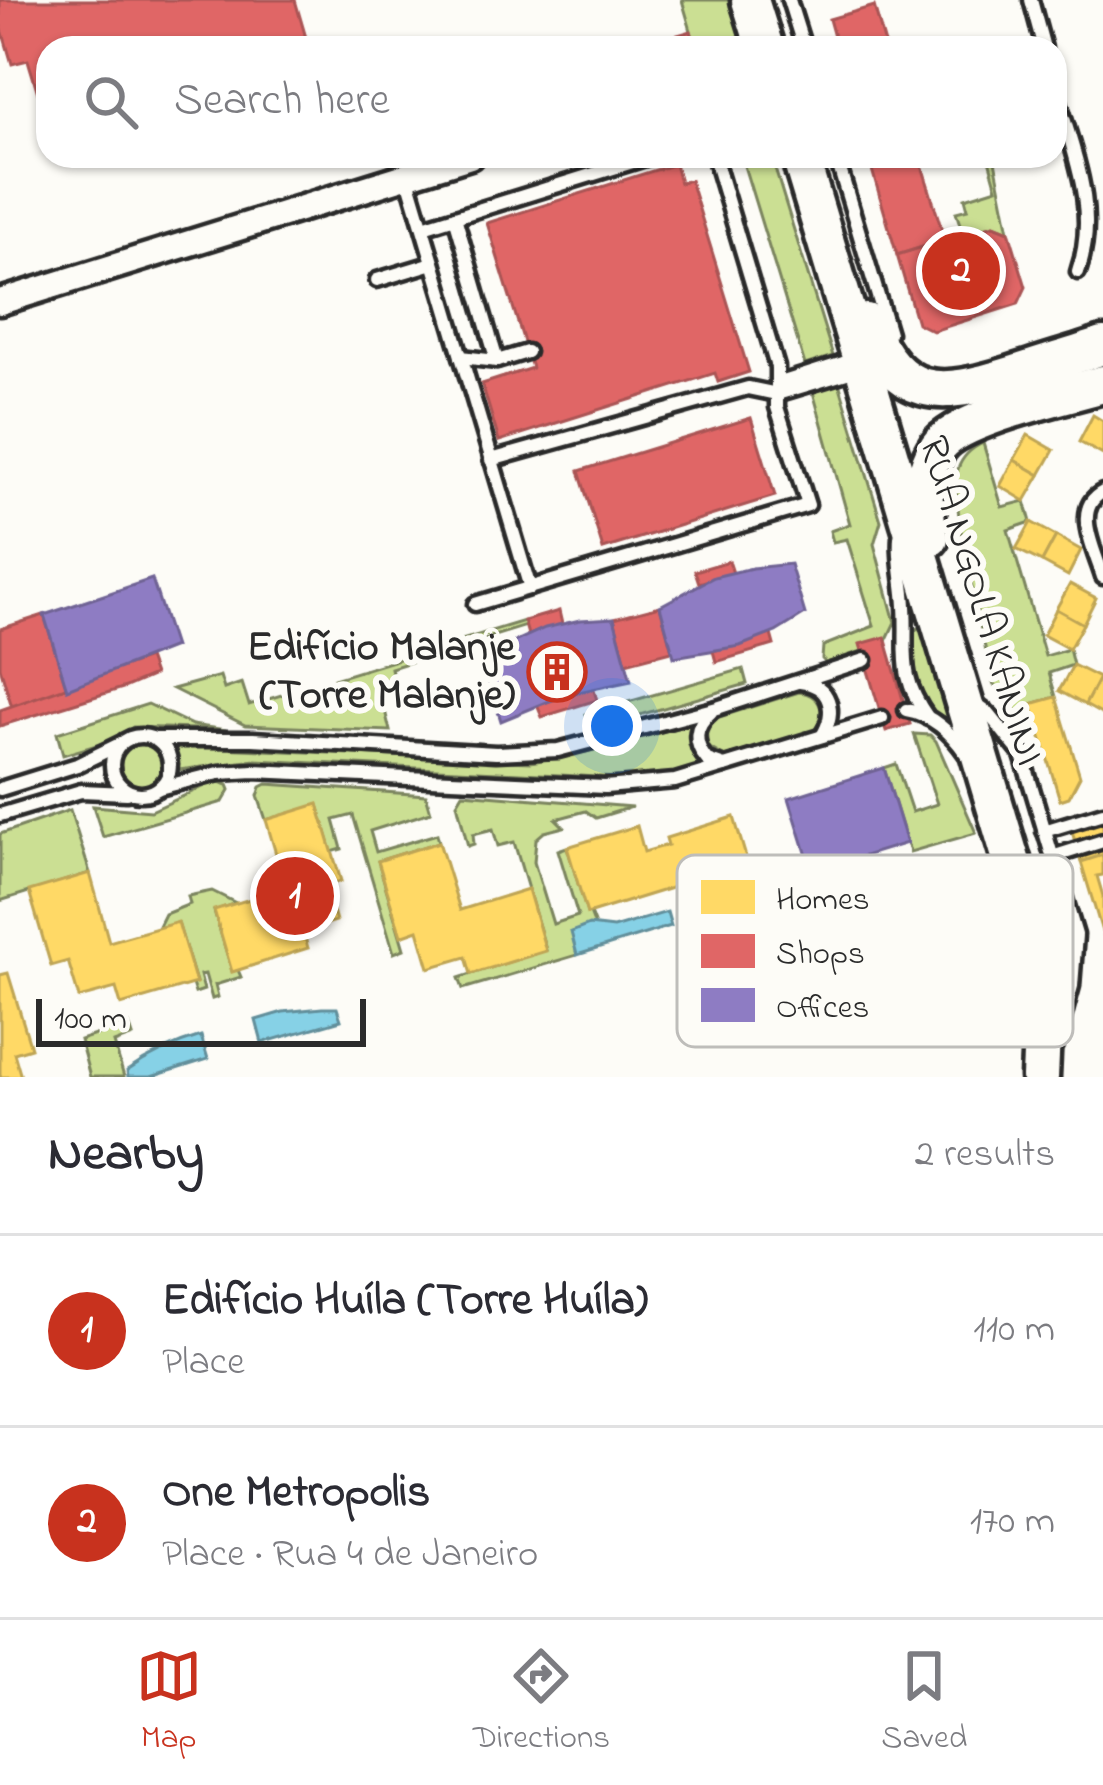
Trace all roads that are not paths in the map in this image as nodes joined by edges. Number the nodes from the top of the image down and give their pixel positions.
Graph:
1 (750, 0) edge
2 (789, 0) edge
3 (1031, 0) edge
4 (761, 36) edge
5 (800, 36) edge
6 (1041, 36) edge
7 (1067, 132) edge
8 (430, 168) edge
9 (613, 168) edge
10 (718, 168) edge
11 (804, 168) edge
12 (840, 168) edge
13 (407, 175) junction
14 (815, 203) junction
15 (455, 217) junction
16 (423, 227) junction
17 (433, 263) junction
18 (1078, 272) dead end
19 (377, 280) dead end
20 (0, 302) edge
21 (1103, 346) edge
22 (527, 352) dead end
23 (461, 357) junction
24 (497, 361) junction
25 (862, 363) junction
26 (913, 383) junction
27 (1103, 384) edge
28 (777, 389) junction
29 (491, 460) junction
30 (1103, 492) edge
31 (903, 506) junction
32 (1103, 577) edge
33 (530, 588) junction
34 (475, 604) dead end
35 (903, 642) junction
36 (889, 652) dead end
37 (865, 660) dead end
38 (791, 683) junction
39 (964, 697) junction
40 (717, 708) junction
41 (906, 710) dead end
42 (882, 718) dead end
43 (928, 718) junction
44 (821, 737) junction
45 (155, 739) junction
46 (121, 743) junction
47 (726, 766) junction
48 (159, 788) junction
49 (0, 789) edge
50 (990, 790) junction
51 (134, 794) junction
52 (1103, 813) edge
53 (0, 815) edge
54 (1044, 830) junction
55 (1103, 842) edge
56 (1010, 855) edge
57 (1051, 855) edge
58 (1059, 855) edge
59 (1073, 925) edge
60 (1073, 973) edge
61 (1053, 1047) edge
62 (1043, 1077) edge

1 - 4 main road
2 - 5 lane
3 - 6 lane
7 - 18 lane
8 - 13 street
9 - 15 lane
10 - 28 lane
11 - 14 main road, RUA NGOLA KANINI
12 - 26 lane
13 - 16 lane
13 - 20 street
14 - 25 main road, RUA NGOLA KANINI
14 - 26 main road
15 - 16 lane
15 - 24 lane
16 - 17 lane
17 - 19 lane
17 - 23 lane
21 - 26 main road
22 - 24 lane
23 - 24 lane
23 - 29 lane
25 - 28 lane
25 - 31 main road, RUA NGOLA KANINI
27 - 39 main road
28 - 29 lane
28 - 33 lane
29 - 33 lane
30 - 32 lane
31 - 35 lane
31 - 39 main road, RUA NGOLA KANINI
33 - 34 lane
35 - 36 lane
35 - 43 lane
37 - 38 lane
38 - 40 lane
38 - 44 lane
39 - 50 main road, RUA NGOLA KANINI
39 - 54 lane
40 - 45 lane
40 - 47 lane
41 - 43 lane
42 - 44 lane
43 - 50 lane
44 - 47 lane
45 - 46 lane
45 - 48 lane
46 - 49 lane
46 - 51 lane
47 - 48 lane
48 - 51 lane
50 - 56 main road, RUA NGOLA KANINI
51 - 53 lane
52 - 54 lane
54 - 57 lane
55 - 58 lane
59 - 60 lane
61 - 62 lane

